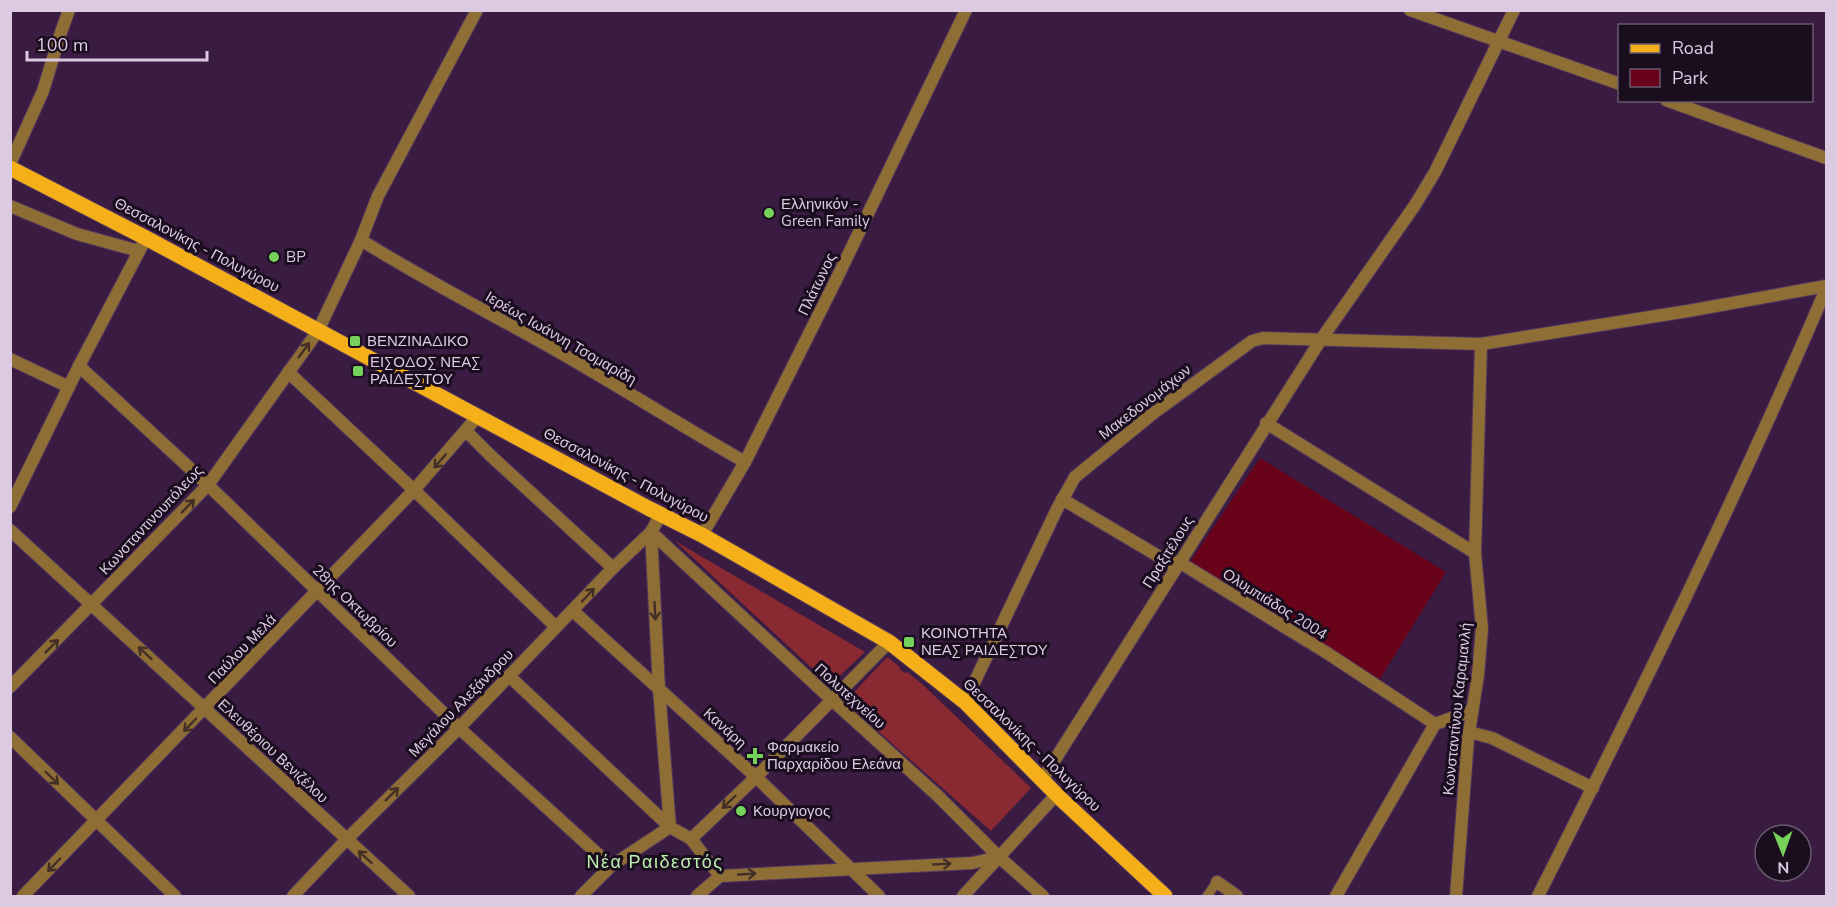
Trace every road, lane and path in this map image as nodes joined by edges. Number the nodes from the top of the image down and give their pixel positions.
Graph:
1 (69, 10) edge
2 (477, 10) edge
3 (966, 10) edge
4 (1410, 10) edge
5 (1514, 10) edge
6 (1500, 42) junction
7 (1618, 83) edge
8 (1672, 102) edge
9 (1827, 158) edge
10 (10, 166) edge
11 (10, 206) edge
12 (361, 240) junction
13 (142, 244) junction
14 (1827, 288) edge
15 (318, 331) junction
16 (1320, 340) junction
17 (1481, 344) junction
18 (10, 359) edge
19 (79, 366) junction
20 (288, 372) junction
21 (69, 387) junction
22 (477, 417) junction
23 (1266, 423) junction
24 (466, 431) junction
25 (745, 462) junction
26 (208, 485) junction
27 (414, 490) junction
28 (1062, 499) junction
29 (10, 507) edge
30 (661, 514) junction
31 (10, 530) edge
32 (651, 532) junction
33 (702, 535) junction
34 (1475, 553) junction
35 (1179, 562) junction
36 (613, 568) junction
37 (318, 591) junction
38 (93, 604) junction
39 (573, 611) junction
40 (556, 627) junction
41 (889, 642) junction
42 (509, 676) junction
43 (10, 687) edge
44 (659, 688) junction
45 (831, 699) junction
46 (965, 702) junction
47 (205, 709) junction
48 (1471, 711) junction
49 (1435, 724) junction
50 (459, 728) junction
51 (1468, 732) junction
52 (10, 737) edge
53 (756, 777) junction
54 (1042, 780) junction
55 (1593, 788) junction
56 (1056, 795) junction
57 (97, 821) junction
58 (670, 827) junction
59 (691, 839) junction
60 (346, 840) junction
61 (999, 857) junction
62 (611, 866) junction
63 (850, 869) junction
64 (720, 876) junction
65 (1217, 882) joint
66 (23, 897) edge
67 (176, 897) edge
68 (293, 897) edge
69 (409, 897) edge
70 (581, 897) edge
71 (697, 897) edge
72 (879, 897) edge
73 (963, 897) edge
74 (1043, 897) edge
75 (1165, 897) edge
76 (1207, 897) edge
77 (1237, 897) edge
78 (1336, 897) edge
79 (1456, 897) edge
80 (1538, 897) edge

1 - 10 street
2 - 12 street, Κωνσταντινουπόλεως
3 - 25 street, Πλάτωνος
4 - 6 street
5 - 6 street, Πραξιτέλους
6 - 7 street
6 - 16 street, Πραξιτέλους
8 - 9 street
10 - 13 main road, Θεσσαλονίκης - Πολυγύρου
11 - 13 street
12 - 15 street, Κωνσταντινουπόλεως
12 - 25 street, Ιερέως Ιωάννη Τσομαρίδη
13 - 15 main road, Θεσσαλονίκης - Πολυγύρου
13 - 19 street
14 - 17 street, Μακεδονομάχων
14 - 55 street
20 -> 15 street, Κωνσταντινουπόλεως
15 - 22 main road, Θεσσαλονίκης - Πολυγύρου
16 - 17 street, Μακεδονομάχων
16 - 23 street, Πραξιτέλους
16 - 28 street, Μακεδονομάχων
17 - 34 street, Κωνσταντίνου Καραμανλή
18 - 21 street
19 - 21 street
19 - 26 street, 28ης Οκτωβρίου
20 - 26 street, Κωνσταντινουπόλεως
20 - 27 street
21 - 29 street
22 - 24 street, Παύλου Μελά
22 - 30 main road, Θεσσαλονίκης - Πολυγύρου
23 - 34 street
23 - 35 street, Πραξιτέλους
24 -> 27 street, Παύλου Μελά
24 - 36 street
25 - 33 street, Πλάτωνος
26 - 37 street, 28ης Οκτωβρίου
38 -> 26 street, Κωνσταντινουπόλεως
27 - 37 street, Παύλου Μελά
27 - 40 street
28 - 35 street, Ολυμπιάδος 2004
28 - 46 street, Μακεδονομάχων
30 - 32 street
30 - 33 main road, Θεσσαλονίκης - Πολυγύρου
31 - 38 street, Ελευθέριου Βενιζέλου
32 - 36 street, Μεγάλου Αλεξάνδρου
32 -> 44 street
32 - 45 street, Πολυτεχνείου
33 - 41 main road, Θεσσαλονίκης - Πολυγύρου
34 - 48 street, Κωνσταντίνου Καραμανλή
35 - 49 street, Ολυμπιάδος 2004
35 - 54 street, Πραξιτέλους
39 -> 36 street, Μεγάλου Αλεξάνδρου
37 - 47 street, Παύλου Μελά
37 - 50 street, 28ης Οκτωβρίου
43 -> 38 street, Κωνσταντινουπόλεως
47 -> 38 street, Ελευθέριου Βενιζέλου
39 - 40 street, Μεγάλου Αλεξάνδρου
39 - 44 street, Κανάρη
40 - 42 street, Μεγάλου Αλεξάνδρου
41 - 45 street
41 - 46 main road, Θεσσαλονίκης - Πολυγύρου
42 - 50 street, Μεγάλου Αλεξάνδρου
42 - 58 street
44 - 53 street, Κανάρη
44 - 58 street
45 - 53 street
45 - 61 street, Πολυτεχνείου
46 - 54 main road, Θεσσαλονίκης - Πολυγύρου
47 -> 57 street, Παύλου Μελά
47 - 60 street, Ελευθέριου Βενιζέλου
48 - 49 street
48 - 51 street, Κωνσταντίνου Καραμανλή
49 - 78 street
60 -> 50 street, Μεγάλου Αλεξάνδρου
50 - 62 street, 28ης Οκτωβρίου
51 - 55 street
51 - 79 street, Κωνσταντίνου Καραμανλή
52 -> 57 street
53 -> 59 street
53 - 63 street, Κανάρη
54 - 56 main road, Θεσσαλονίκης - Πολυγύρου
55 - 80 street
56 - 61 street
56 - 75 main road, Θεσσαλονίκης - Πολυγύρου
57 -> 66 street, Παύλου Μελά
57 - 67 street
58 - 59 street
58 - 62 street
59 - 64 street
60 - 68 street, Μεγάλου Αλεξάνδρου
69 -> 60 street, Ελευθέριου Βενιζέλου
63 -> 61 street
61 - 73 street
61 - 74 street, Πολυτεχνείου
62 - 70 street
64 -> 63 street
63 - 72 street, Κανάρη
64 - 71 street
65 - 76 street
65 - 77 street

